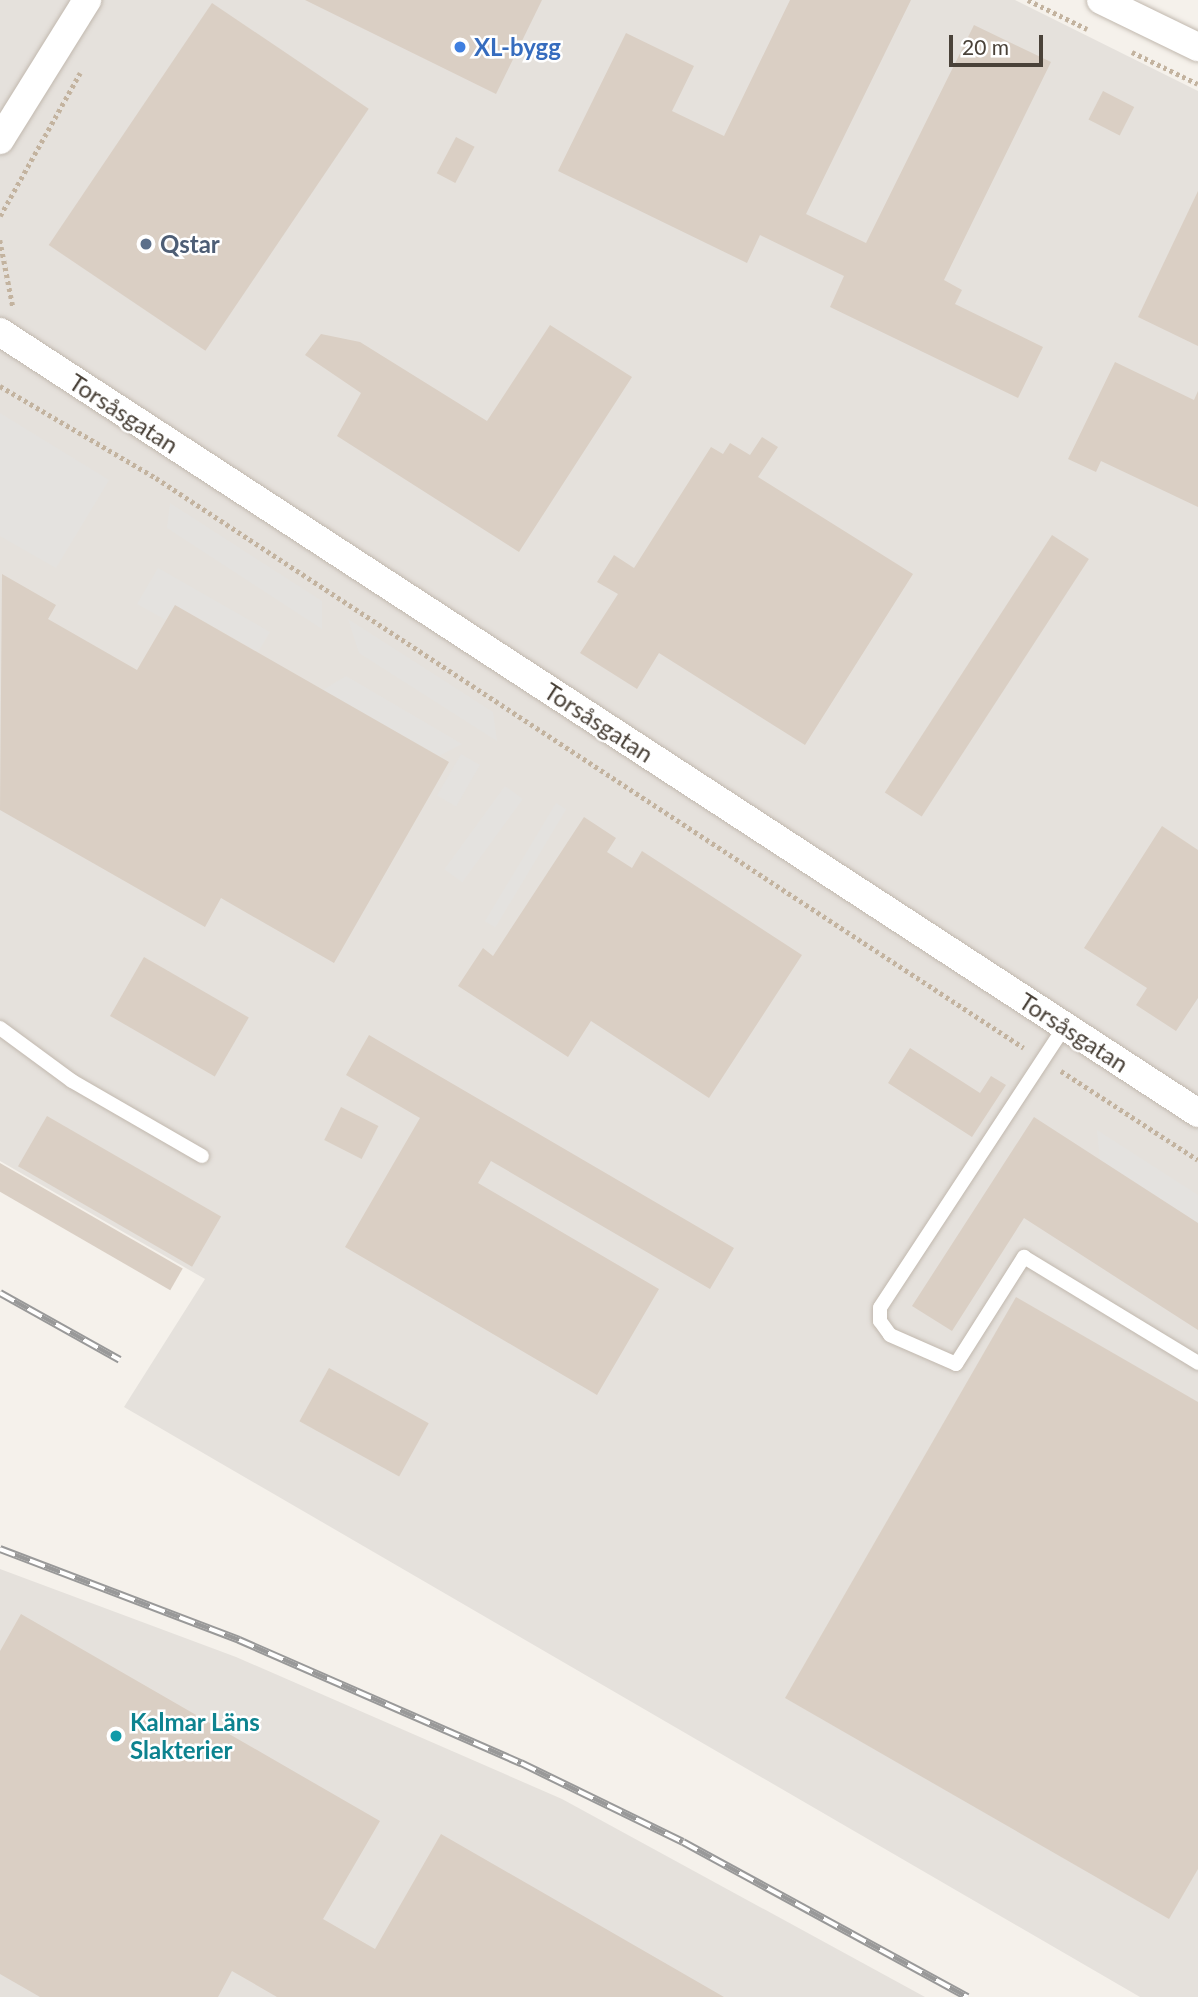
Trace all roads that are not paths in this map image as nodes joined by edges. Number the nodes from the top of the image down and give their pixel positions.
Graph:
1 (87, 0) edge
2 (1101, 0) edge
3 (1198, 47) edge
4 (0, 140) edge
5 (3, 335) edge
6 (1065, 1026) junction
7 (0, 1028) edge
8 (1198, 1113) edge
9 (202, 1156) dead end
10 (1198, 1363) edge

1 - 4 street
2 - 3 street
5 - 6 street, Torsåsgatan
6 - 8 street, Torsåsgatan
6 - 10 lane
7 - 9 lane

